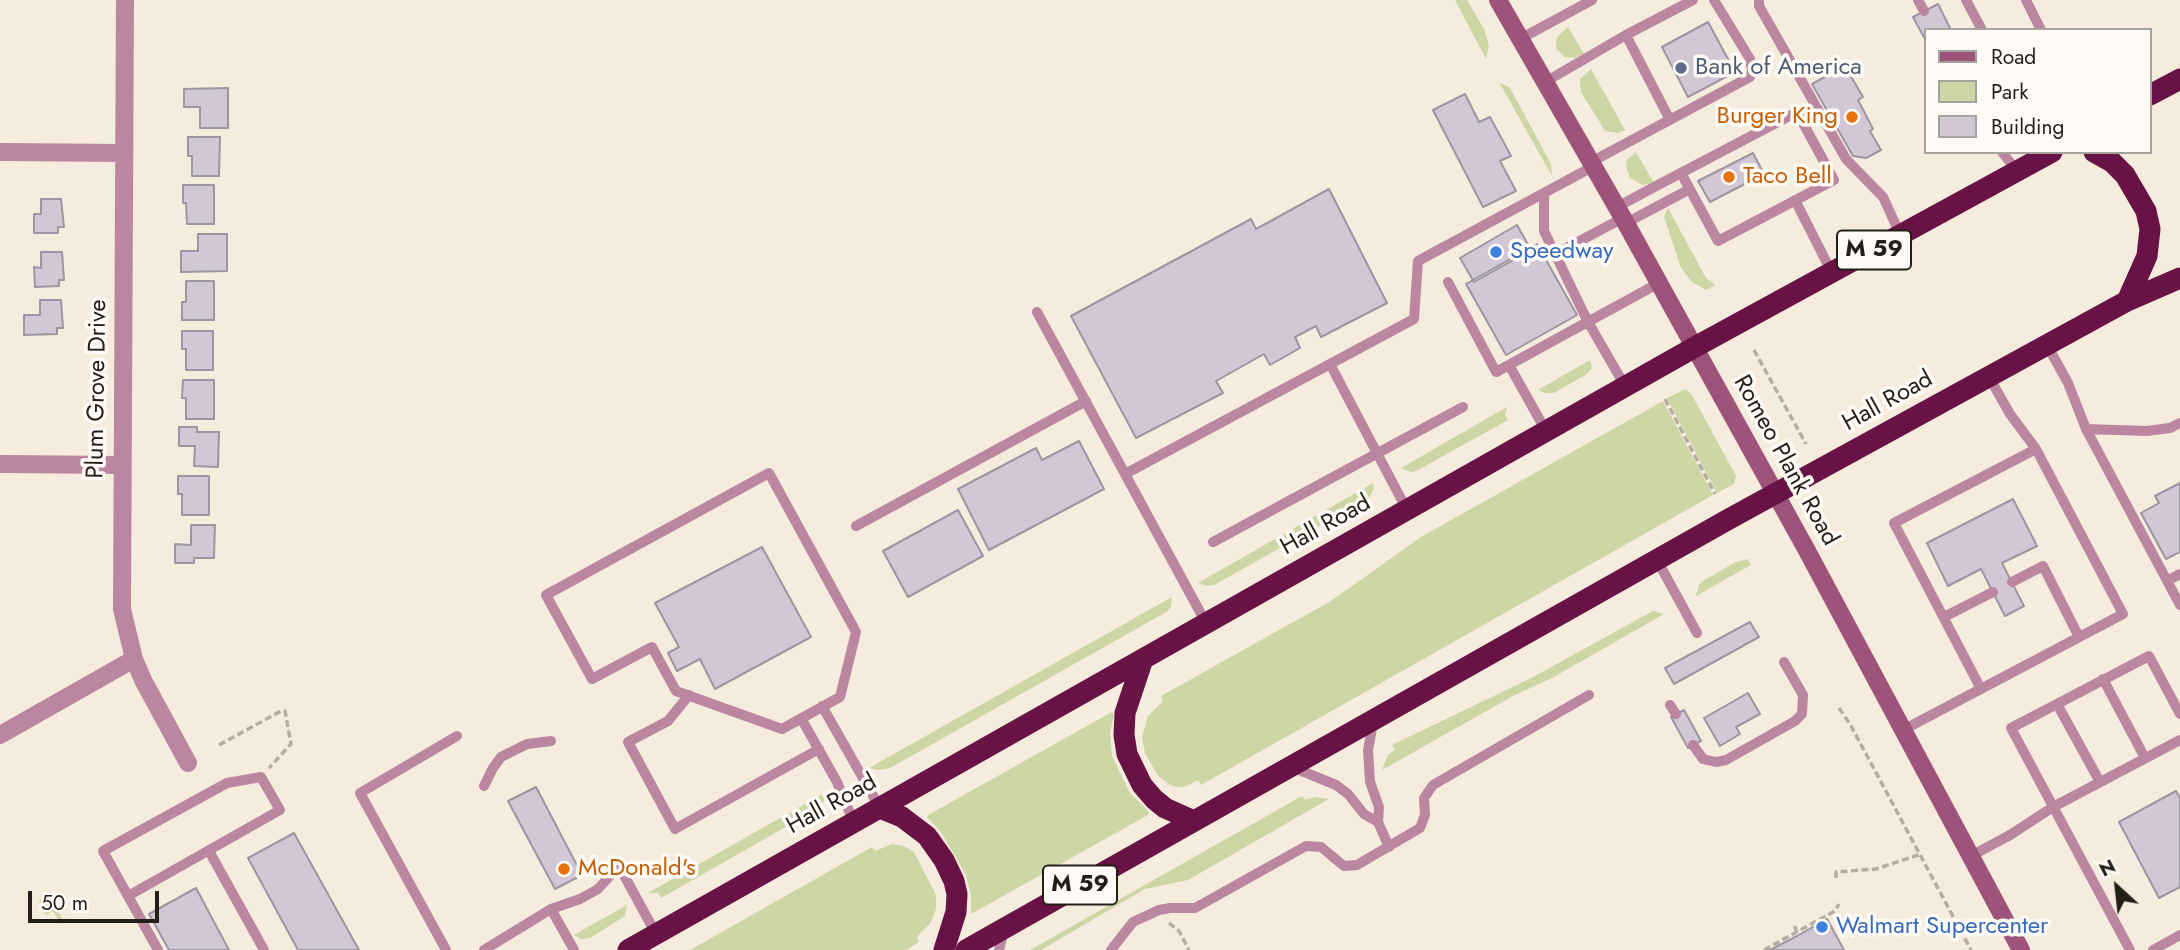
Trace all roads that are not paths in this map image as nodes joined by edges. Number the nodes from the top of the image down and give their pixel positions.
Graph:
1 (125, 0) edge
2 (1498, 0) edge
3 (1592, 0) edge
4 (1693, 0) edge
5 (1714, 0) edge
6 (1759, 0) edge
7 (1918, 0) edge
8 (1966, 0) edge
9 (2025, 0) edge
10 (1924, 11) dead end
11 (1981, 28) edge
12 (2040, 28) edge
13 (1626, 35) junction
14 (1520, 39) junction
15 (2180, 79) edge
16 (1545, 82) junction
17 (2152, 94) edge
18 (1670, 120) junction
19 (0, 152) edge
20 (124, 153) junction
21 (2004, 154) edge
22 (2048, 154) edge
23 (2098, 154) edge
24 (1592, 164) junction
25 (2018, 171) junction
26 (1681, 173) junction
27 (1690, 189) junction
28 (1544, 193) junction
29 (1795, 200) junction
30 (1622, 216) junction
31 (1901, 235) junction
32 (1557, 253) junction
33 (1832, 273) junction
34 (2180, 278) edge
35 (1448, 282) dead end
36 (1659, 283) junction
37 (2127, 301) junction
38 (1037, 312) dead end
39 (1588, 322) junction
40 (2047, 345) junction
41 (1695, 347) junction
42 (1330, 364) junction
43 (1509, 365) junction
44 (1989, 377) junction
45 (1625, 387) junction
46 (1086, 401) junction
47 (1464, 407) dead end
48 (2180, 423) edge
49 (2086, 429) junction
50 (1547, 431) junction
51 (2036, 449) junction
52 (1378, 453) junction
53 (0, 464) edge
54 (121, 465) junction
55 (1125, 474) junction
56 (1774, 494) junction
57 (1407, 510) junction
58 (856, 526) dead end
59 (1213, 542) dead end
60 (1657, 560) junction
61 (2180, 574) edge
62 (2167, 581) junction
63 (2012, 582) dead end
64 (1993, 592) dead end
65 (2180, 605) edge
66 (1944, 617) junction
67 (1206, 624) junction
68 (1697, 633) dead end
69 (2080, 637) junction
70 (134, 659) junction
71 (1143, 659) junction
72 (1784, 662) dead end
73 (2103, 679) junction
74 (1981, 689) junction
75 (690, 695) junction
76 (1589, 695) dead end
77 (2057, 704) junction
78 (822, 706) junction
79 (2180, 715) edge
80 (801, 718) junction
81 (1373, 720) junction
82 (1903, 730) junction
83 (0, 735) edge
84 (457, 736) dead end
85 (2180, 740) edge
86 (551, 741) dead end
87 (1693, 745) dead end
88 (819, 749) junction
89 (2145, 758) junction
90 (188, 763) dead end
91 (1291, 766) junction
92 (2100, 782) junction
93 (484, 786) dead end
94 (2053, 807) junction
95 (880, 808) junction
96 (1194, 821) junction
97 (1378, 822) junction
98 (854, 823) junction
99 (1389, 847) junction
100 (209, 851) junction
101 (1970, 856) junction
102 (128, 896) junction
103 (551, 909) junction
104 (1004, 929) junction
105 (656, 934) junction
106 (2180, 936) edge
107 (158, 950) edge
108 (264, 950) edge
109 (446, 950) edge
110 (484, 950) edge
111 (574, 950) edge
112 (628, 950) edge
113 (944, 950) edge
114 (966, 950) edge
115 (999, 950) edge
116 (1111, 950) edge
117 (2021, 950) edge
118 (2130, 950) edge
119 (2152, 950) edge

1 - 20 street, Plum Grove Drive
2 - 14 main road, Romeo Plank Road
3 - 14 lane
4 - 13 lane
5 - 18 lane
6 - 31 lane
7 - 10 lane
8 - 11 lane
9 - 12 lane
13 - 16 lane
13 - 18 lane
14 - 16 main road, Romeo Plank Road
15 - 17 highway
16 - 24 main road, Romeo Plank Road
18 - 24 lane
19 - 20 street
20 - 54 street, Plum Grove Drive
21 - 25 lane
22 - 25 highway, Hall Road / M 59
23 - 37 highway
24 - 28 lane
24 - 30 main road, Romeo Plank Road
25 - 31 highway, Hall Road / M 59
26 - 27 lane
26 - 29 lane
26 - 30 lane
27 - 29 lane
27 - 30 lane
28 - 32 lane
28 - 42 lane
29 - 33 lane
30 - 32 lane
30 - 36 main road, Romeo Plank Road
31 - 33 highway, Hall Road / M 59
32 - 39 lane
33 - 41 highway, Hall Road / M 59
34 - 37 highway, Hall Road / M 59
35 - 43 lane
36 - 39 lane
36 - 41 main road, Romeo Plank Road
37 - 40 highway, Hall Road / M 59
38 - 46 lane
39 - 43 lane
39 - 45 lane
40 - 44 highway, Hall Road / M 59
40 - 49 lane
41 - 45 highway, Hall Road / M 59
41 - 56 main road, Romeo Plank Road
42 - 52 lane
42 - 55 lane
43 - 50 lane
44 - 51 lane
44 - 56 highway, Hall Road / M 59
45 - 50 highway, Hall Road / M 59
46 - 55 lane
46 - 58 lane
47 - 52 lane
48 - 49 lane
49 - 62 lane
50 - 57 highway, Hall Road / M 59
51 - 66 lane
51 - 69 lane
52 - 57 lane
52 - 59 lane
53 - 54 street
54 - 70 street, Plum Grove Drive
55 - 67 lane
56 - 60 highway, Hall Road / M 59
56 - 82 main road, Romeo Plank Road
57 - 67 highway, Hall Road / M 59
60 - 68 lane
60 - 81 highway, Hall Road / M 59
61 - 62 lane
62 - 65 lane
63 - 69 lane
64 - 66 lane
66 - 74 lane
67 - 71 highway, Hall Road / M 59
69 - 74 lane
70 - 83 street
70 - 90 street, Plum Grove Drive
71 - 95 highway, Hall Road / M 59
71 - 96 highway
72 - 87 lane
73 - 77 lane
73 - 79 lane
73 - 89 lane
74 - 82 lane
75 - 78 lane
75 - 80 lane
75 - 88 lane
76 - 99 lane
77 - 92 lane
77 - 94 lane
78 - 80 lane
78 - 95 lane
80 - 88 lane
81 - 91 highway, Hall Road / M 59
81 - 97 lane
82 - 101 main road, Romeo Plank Road
84 - 109 lane
85 - 89 lane
86 - 93 lane
88 - 98 lane
89 - 92 lane
91 - 96 highway, Hall Road / M 59
91 - 97 lane
92 - 94 lane
94 - 101 lane
94 - 118 lane
95 - 98 highway, Hall Road / M 59
95 - 113 highway
96 - 104 highway, Hall Road / M 59
97 - 99 lane
98 - 105 highway, Hall Road / M 59
99 - 116 lane
100 - 102 lane
100 - 102 lane
100 - 108 lane
101 - 117 main road, Romeo Plank Road
102 - 107 lane
103 - 105 lane
103 - 110 lane
103 - 111 lane
104 - 114 highway, Hall Road / M 59
104 - 115 lane
105 - 112 highway, Hall Road / M 59
106 - 119 lane

